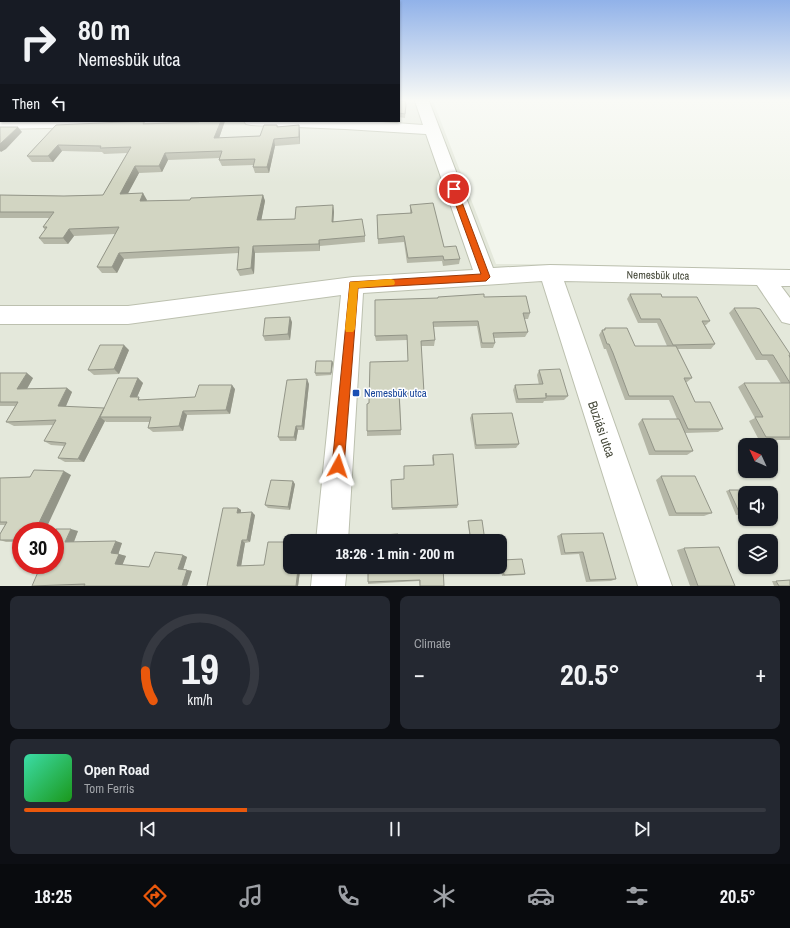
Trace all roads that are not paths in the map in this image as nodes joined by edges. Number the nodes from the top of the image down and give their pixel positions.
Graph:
1 (408, 128) edge
2 (432, 130) joint
3 (550, 273) junction
4 (486, 277) junction
5 (763, 277) junction
6 (790, 278) edge
7 (353, 285) junction
8 (0, 315) edge
9 (790, 315) edge
10 (333, 534) edge
11 (329, 574) edge
12 (328, 586) edge
13 (655, 586) edge

1 - 2 street
2 - 4 street
3 - 4 street, Nemesbük utca
3 - 5 street, Nemesbük utca
3 - 13 street, Buziási utca
4 - 7 street, Nemesbük utca
5 - 6 street, Nemesbük utca
5 - 9 street
7 - 8 street, Nemesbük utca
7 - 10 street
11 - 12 street

